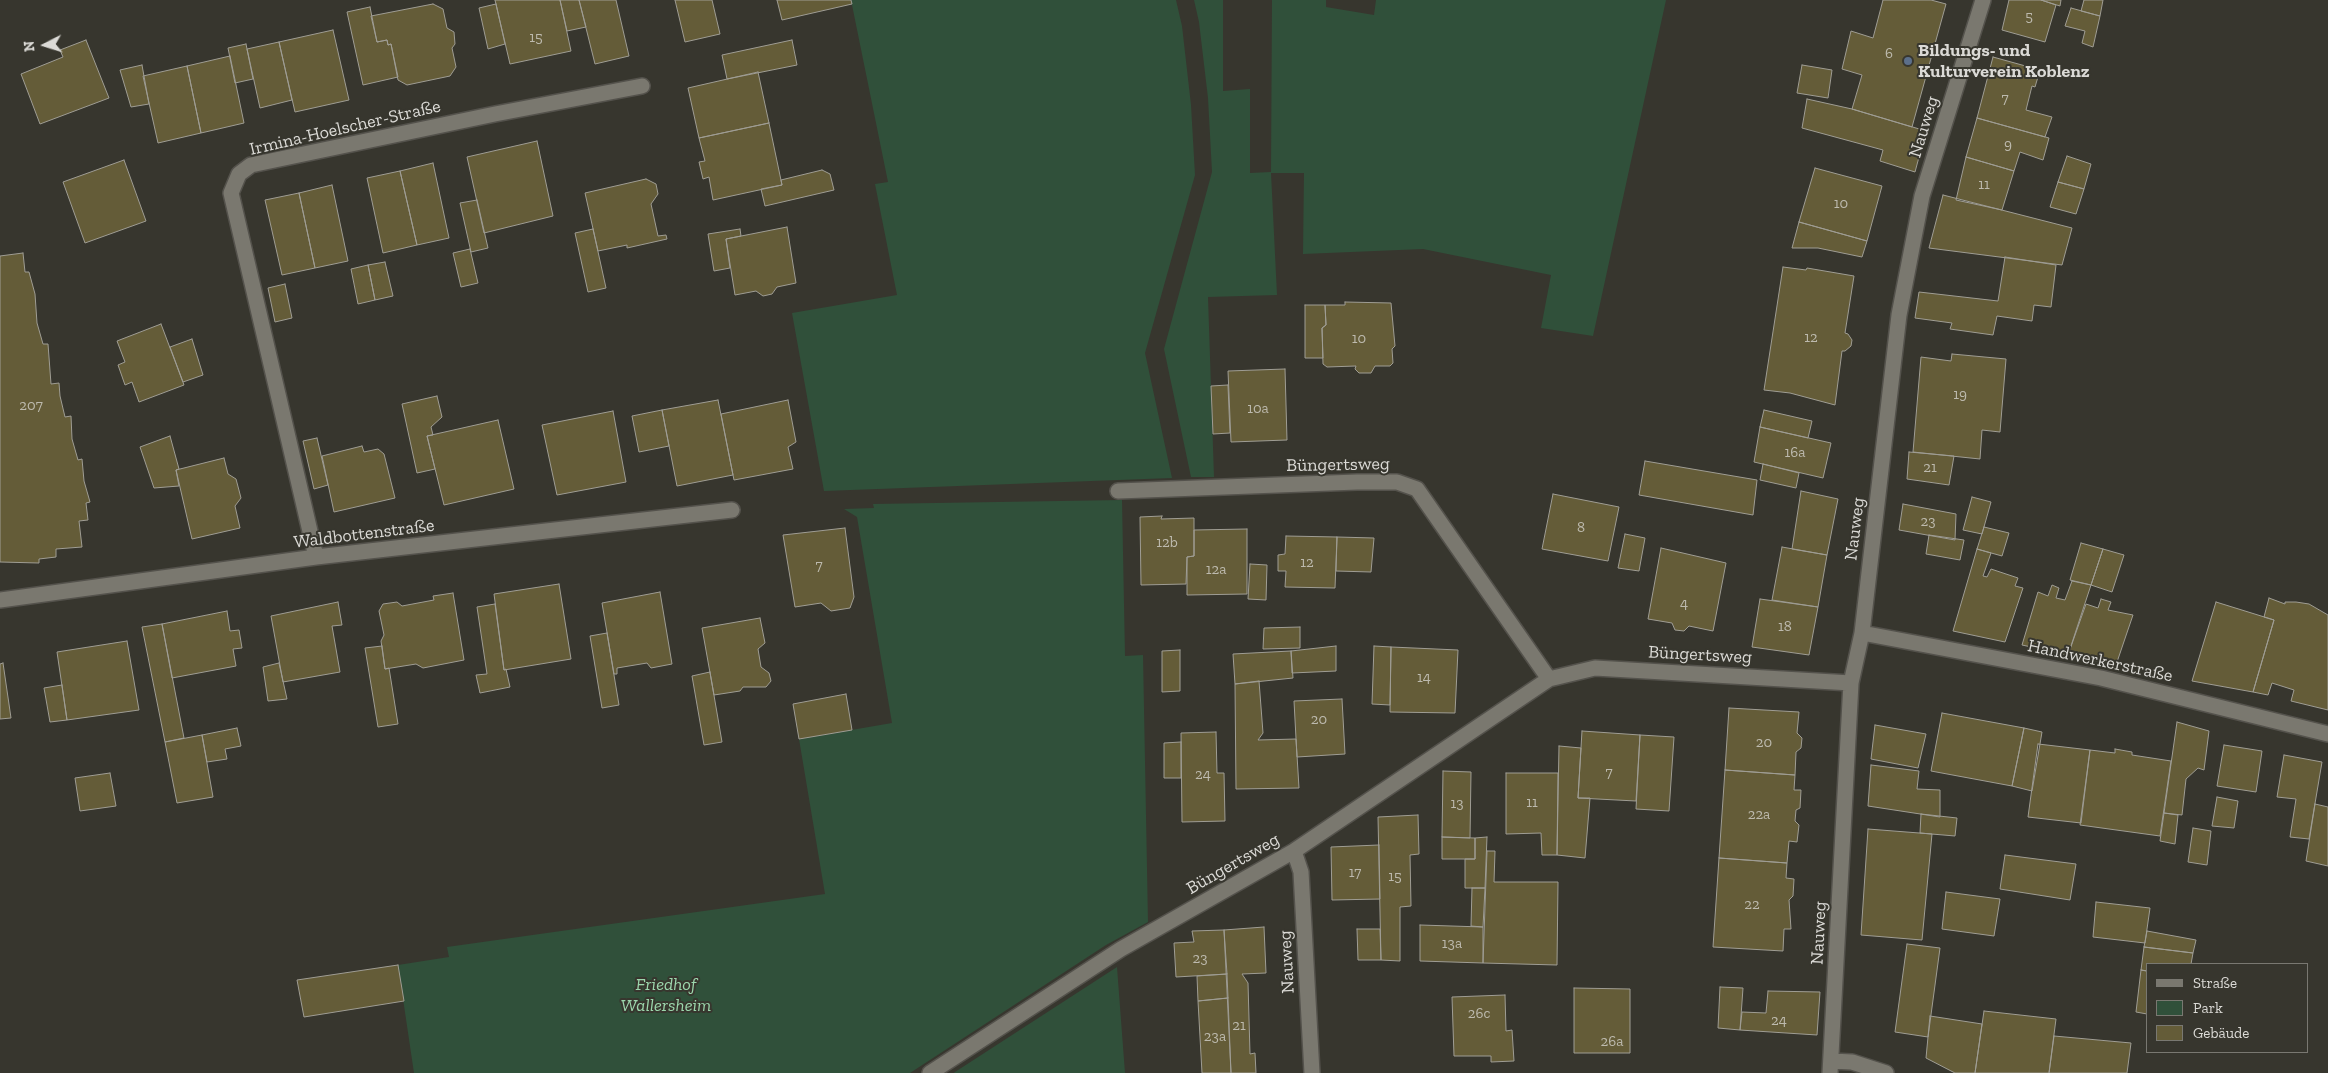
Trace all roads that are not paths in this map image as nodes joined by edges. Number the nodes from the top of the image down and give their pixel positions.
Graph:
1 (1983, 0) edge
2 (642, 86) dead end
3 (1118, 491) dead end
4 (732, 510) dead end
5 (316, 557) junction
6 (0, 600) edge
7 (1862, 633) junction
8 (1549, 679) junction
9 (1851, 683) junction
10 (2328, 734) edge
11 (1294, 851) junction
12 (1831, 1067) edge
13 (930, 1073) edge
14 (1312, 1073) edge
15 (1886, 1073) edge

1 - 7 street, Nauweg
2 - 5 street, Irmina-Hoelscher-Straße
3 - 8 street, Büngertsweg
4 - 5 street, Waldbottenstraße
5 - 6 street, Waldbottenstraße
7 - 9 street, Nauweg
7 - 10 street, Handwerkerstraße
8 - 9 street, Büngertsweg
8 - 11 street, Büngertsweg
9 - 12 street, Nauweg
11 - 13 street, Büngertsweg
11 - 14 street, Nauweg
12 - 15 street

